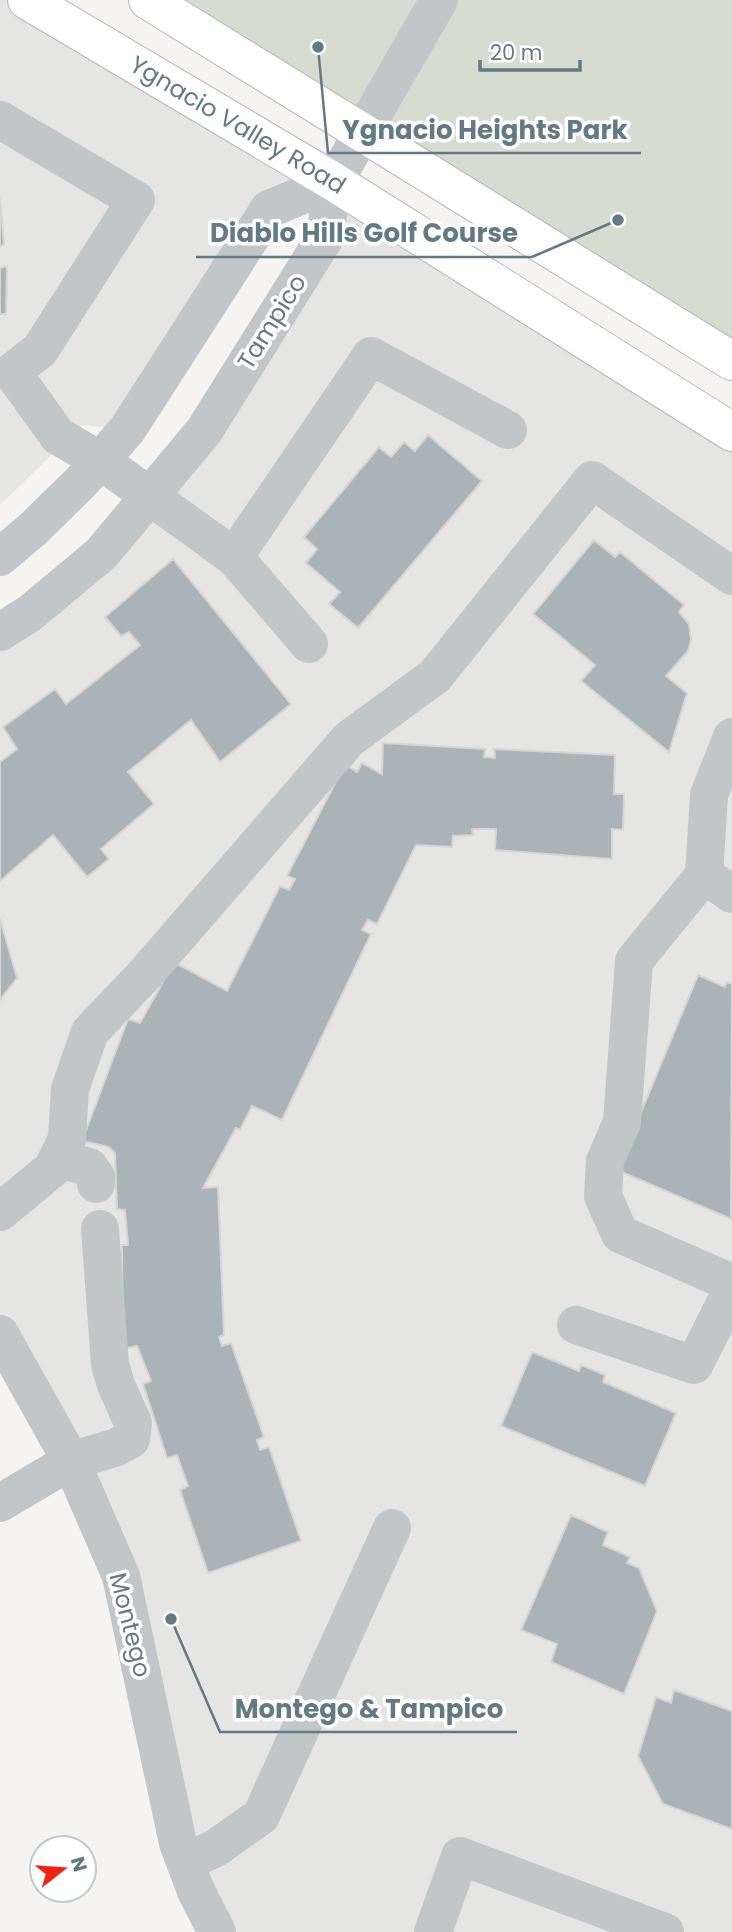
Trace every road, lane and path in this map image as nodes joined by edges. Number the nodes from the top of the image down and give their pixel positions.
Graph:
1 (27, 0) edge
2 (148, 0) edge
3 (439, 0) edge
4 (0, 120) edge
5 (362, 131) junction
6 (334, 182) junction
7 (732, 361) edge
8 (6, 372) edge
9 (508, 430) dead end
10 (732, 432) edge
11 (101, 461) junction
12 (149, 498) junction
13 (0, 557) edge
14 (234, 557) junction
15 (732, 576) edge
16 (0, 632) edge
17 (309, 644) dead end
18 (732, 737) edge
19 (718, 884) edge
20 (56, 1161) junction
21 (96, 1184) dead end
22 (0, 1212) edge
23 (100, 1229) dead end
24 (732, 1283) edge
25 (732, 1290) edge
26 (576, 1325) dead end
27 (0, 1334) edge
28 (71, 1461) junction
29 (0, 1503) edge
30 (392, 1528) dead end
31 (185, 1862) junction
32 (217, 1932) edge
33 (433, 1932) edge
34 (665, 1932) edge

1 - 6 highway, Ygnacio Valley Road
2 - 5 highway
3 - 5 street, Tampico
4 - 8 street
5 - 6 street, Tampico
5 - 7 highway
6 - 10 highway, Ygnacio Valley Road
6 - 11 street
6 - 12 street, Tampico
8 - 11 street
9 - 14 street
11 - 12 street
11 - 13 street
12 - 14 street
12 - 16 street, Tampico
14 - 17 street
15 - 20 street
18 - 19 street
19 - 24 street
20 - 21 street
20 - 22 street
23 - 28 street
25 - 26 street
27 - 28 street, Montego
28 - 29 street
28 - 31 street, Montego
30 - 31 street
31 - 32 street, Montego
33 - 34 street

